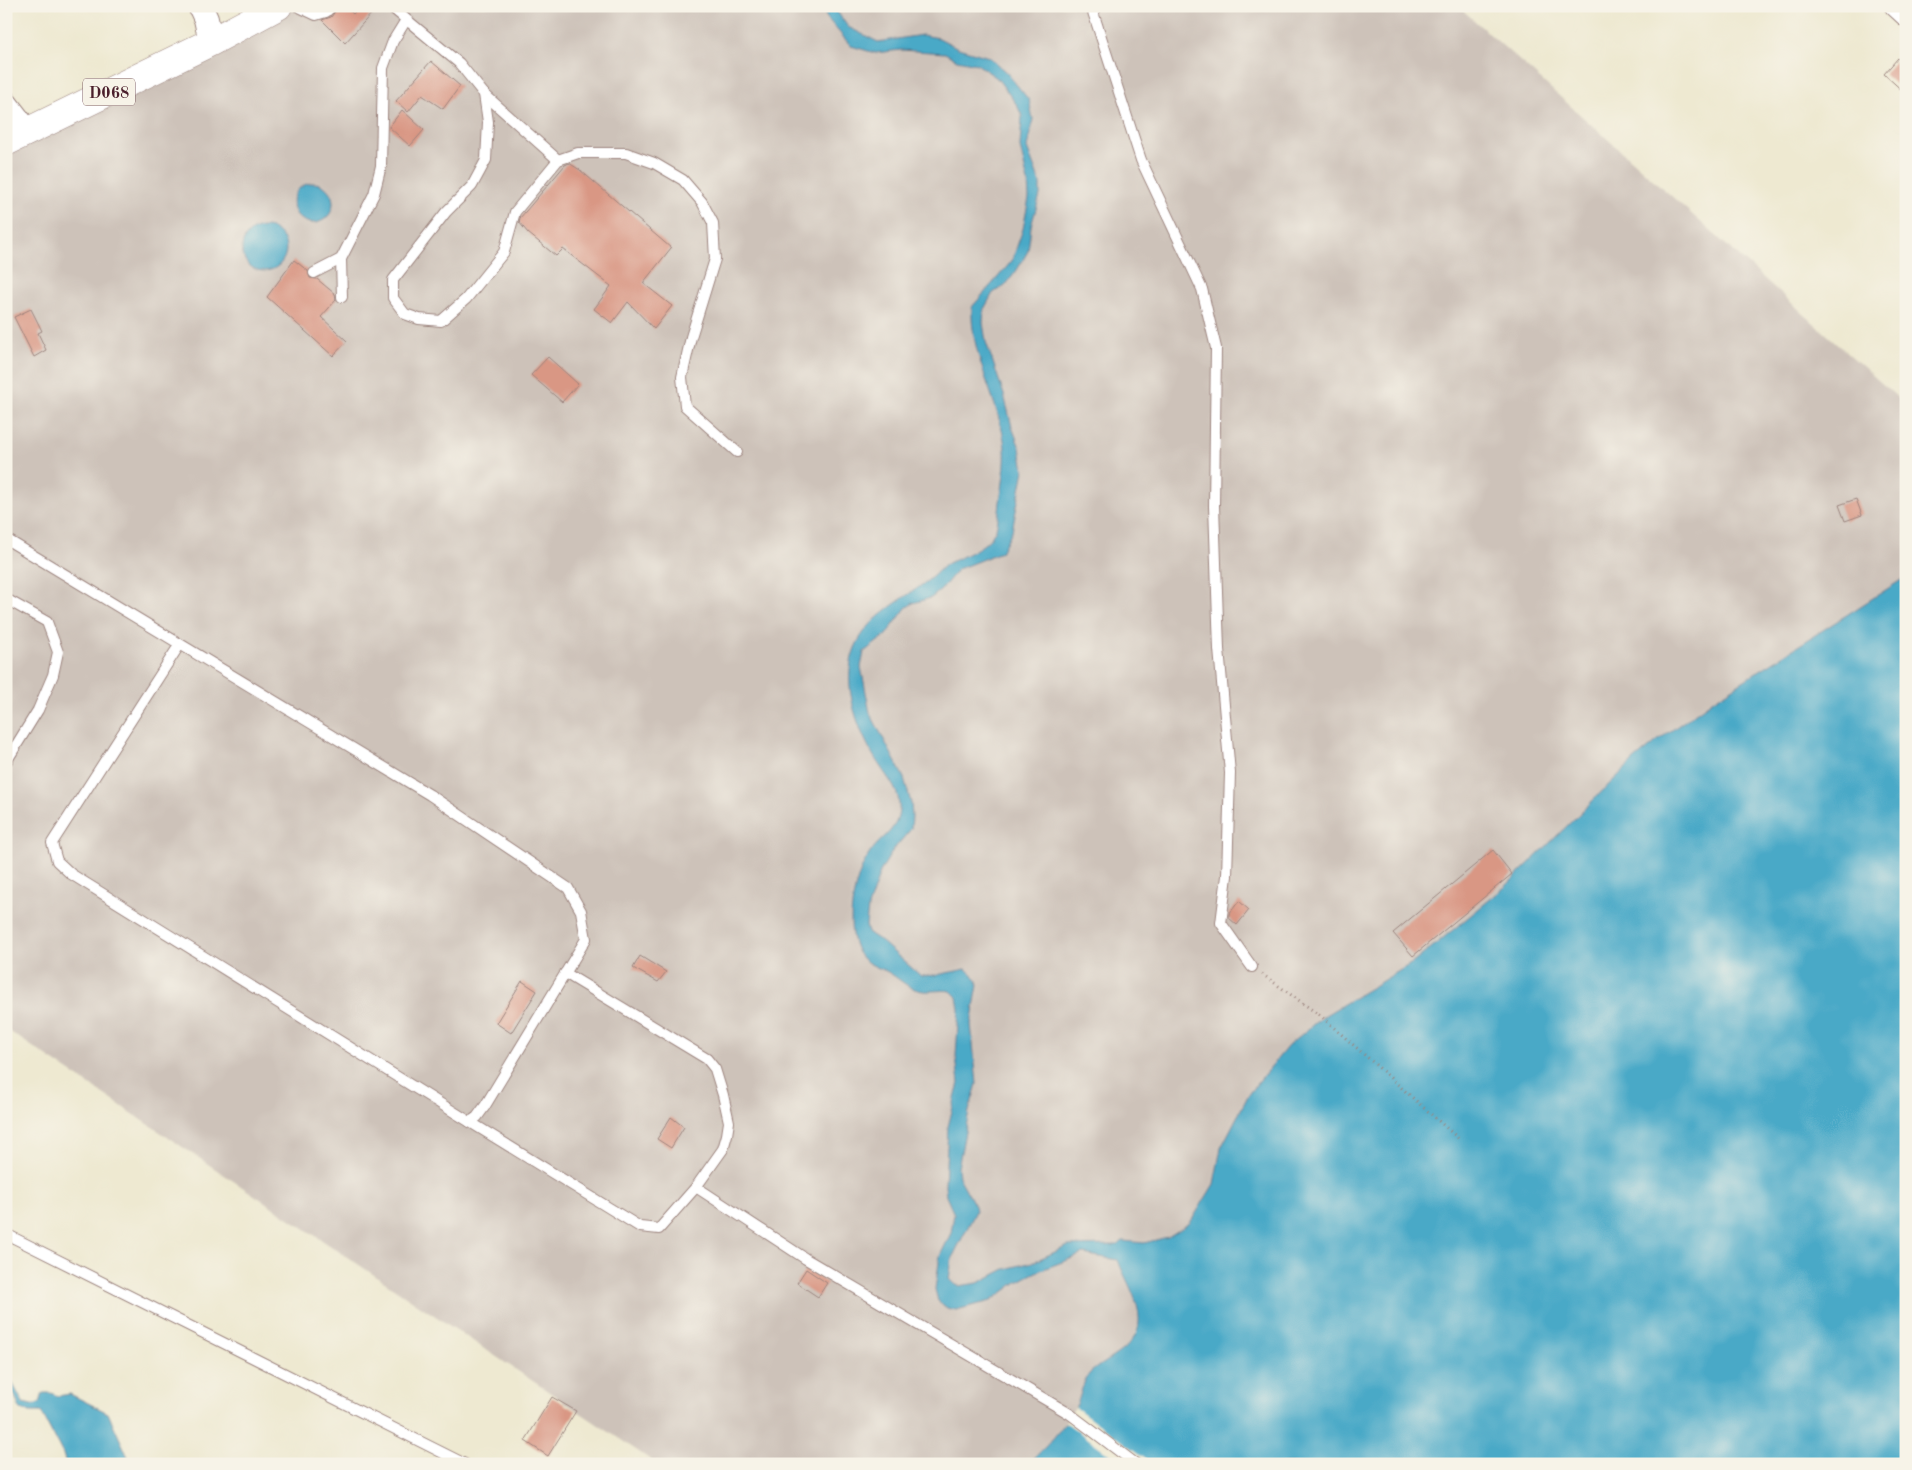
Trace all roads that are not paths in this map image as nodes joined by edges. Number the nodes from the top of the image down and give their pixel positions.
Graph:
1 (200, 6) edge
2 (297, 6) edge
3 (332, 6) edge
4 (390, 6) edge
5 (1091, 6) edge
6 (1894, 6) edge
7 (263, 9) edge
8 (1906, 17) edge
9 (406, 20) junction
10 (211, 42) junction
11 (484, 94) junction
12 (6, 100) edge
13 (18, 136) edge
14 (558, 160) junction
15 (341, 259) junction
16 (314, 274) dead end
17 (342, 297) dead end
18 (737, 452) dead end
19 (6, 539) edge
20 (6, 599) edge
21 (180, 644) junction
22 (6, 762) edge
23 (1252, 966) road end
24 (565, 973) junction
25 (470, 1122) junction
26 (696, 1187) junction
27 (6, 1234) edge
28 (465, 1464) edge
29 (1136, 1464) edge

1 - 10 street
2 - 3 lane
4 - 9 lane
5 - 23 lane
6 - 8 street
7 - 10 main road, D068
9 - 11 lane
9 - 15 lane
10 - 13 main road, D068
11 - 14 lane
11 - 14 lane
12 - 13 street
14 - 18 lane
15 - 16 lane
15 - 17 lane
19 - 21 lane
20 - 22 lane
21 - 24 lane
21 - 25 lane
24 - 25 lane
24 - 26 lane
25 - 26 lane
26 - 29 lane
27 - 28 lane

